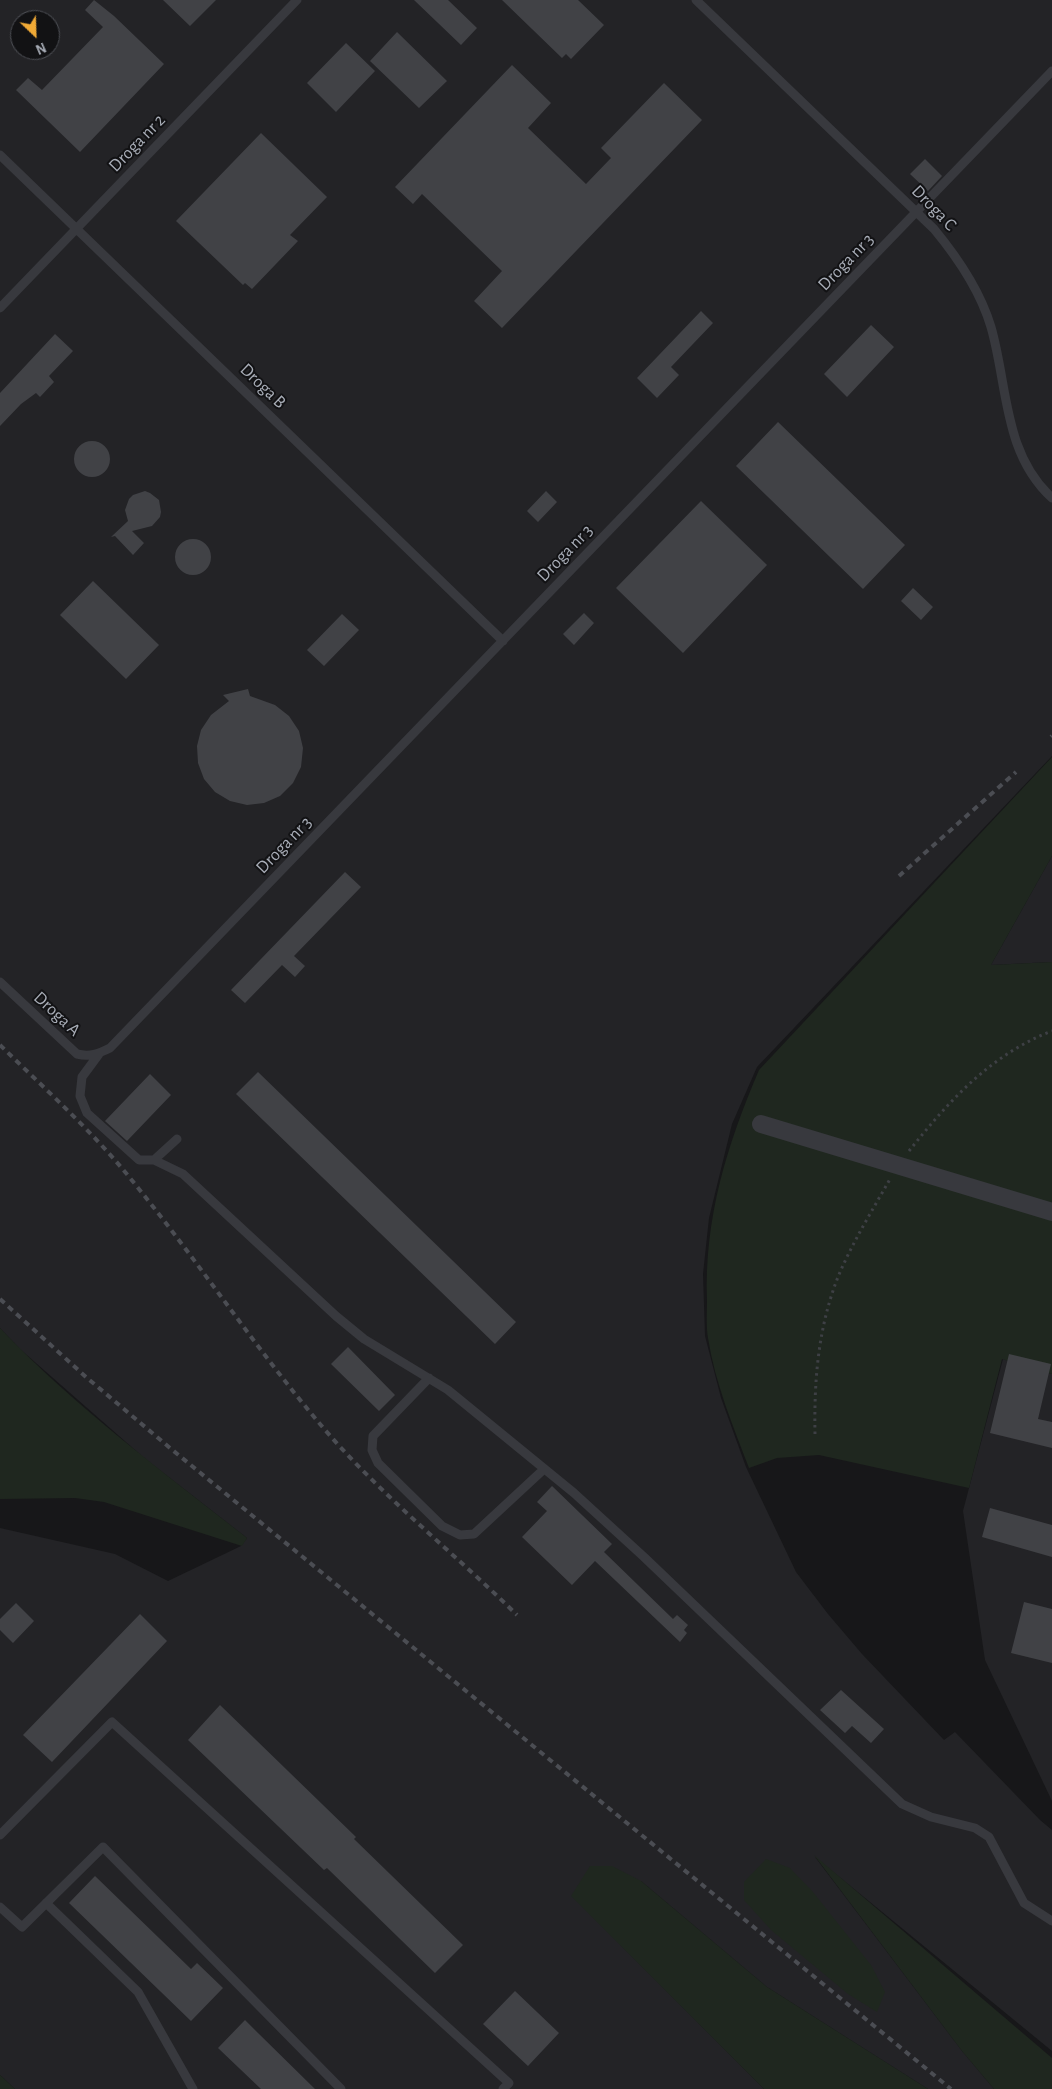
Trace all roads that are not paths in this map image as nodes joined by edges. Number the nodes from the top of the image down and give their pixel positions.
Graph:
1 (296, 0) edge
2 (696, 0) edge
3 (1052, 71) edge
4 (0, 155) edge
5 (916, 212) junction
6 (76, 229) junction
7 (0, 308) edge
8 (1052, 498) edge
9 (503, 641) junction
10 (0, 982) edge
11 (99, 1054) junction
12 (761, 1124) dead end
13 (177, 1139) dead end
14 (154, 1160) junction
15 (1052, 1212) edge
16 (429, 1378) junction
17 (543, 1470) junction
18 (0, 1835) edge
19 (46, 1903) junction
20 (0, 1907) edge
21 (1052, 1921) edge
22 (509, 2087) edge
23 (193, 2089) edge
24 (341, 2089) edge

1 - 6 lane, Droga nr 2
2 - 5 lane, Droga C
3 - 5 lane, Droga nr 3
4 - 6 lane, Droga B
5 - 8 lane, Droga C
5 - 9 lane, Droga nr 3
6 - 7 lane, Droga nr 2
6 - 9 lane, Droga B
9 - 11 lane, Droga nr 3
10 - 11 lane, Droga A
11 - 14 lane, Droga nr 3
12 - 15 street
13 - 14 lane
14 - 16 lane, Droga nr 3
16 - 17 lane, Droga nr 3
16 - 17 lane
17 - 21 lane, Droga nr 3
18 - 22 lane
19 - 20 lane
19 - 23 lane
19 - 24 lane

